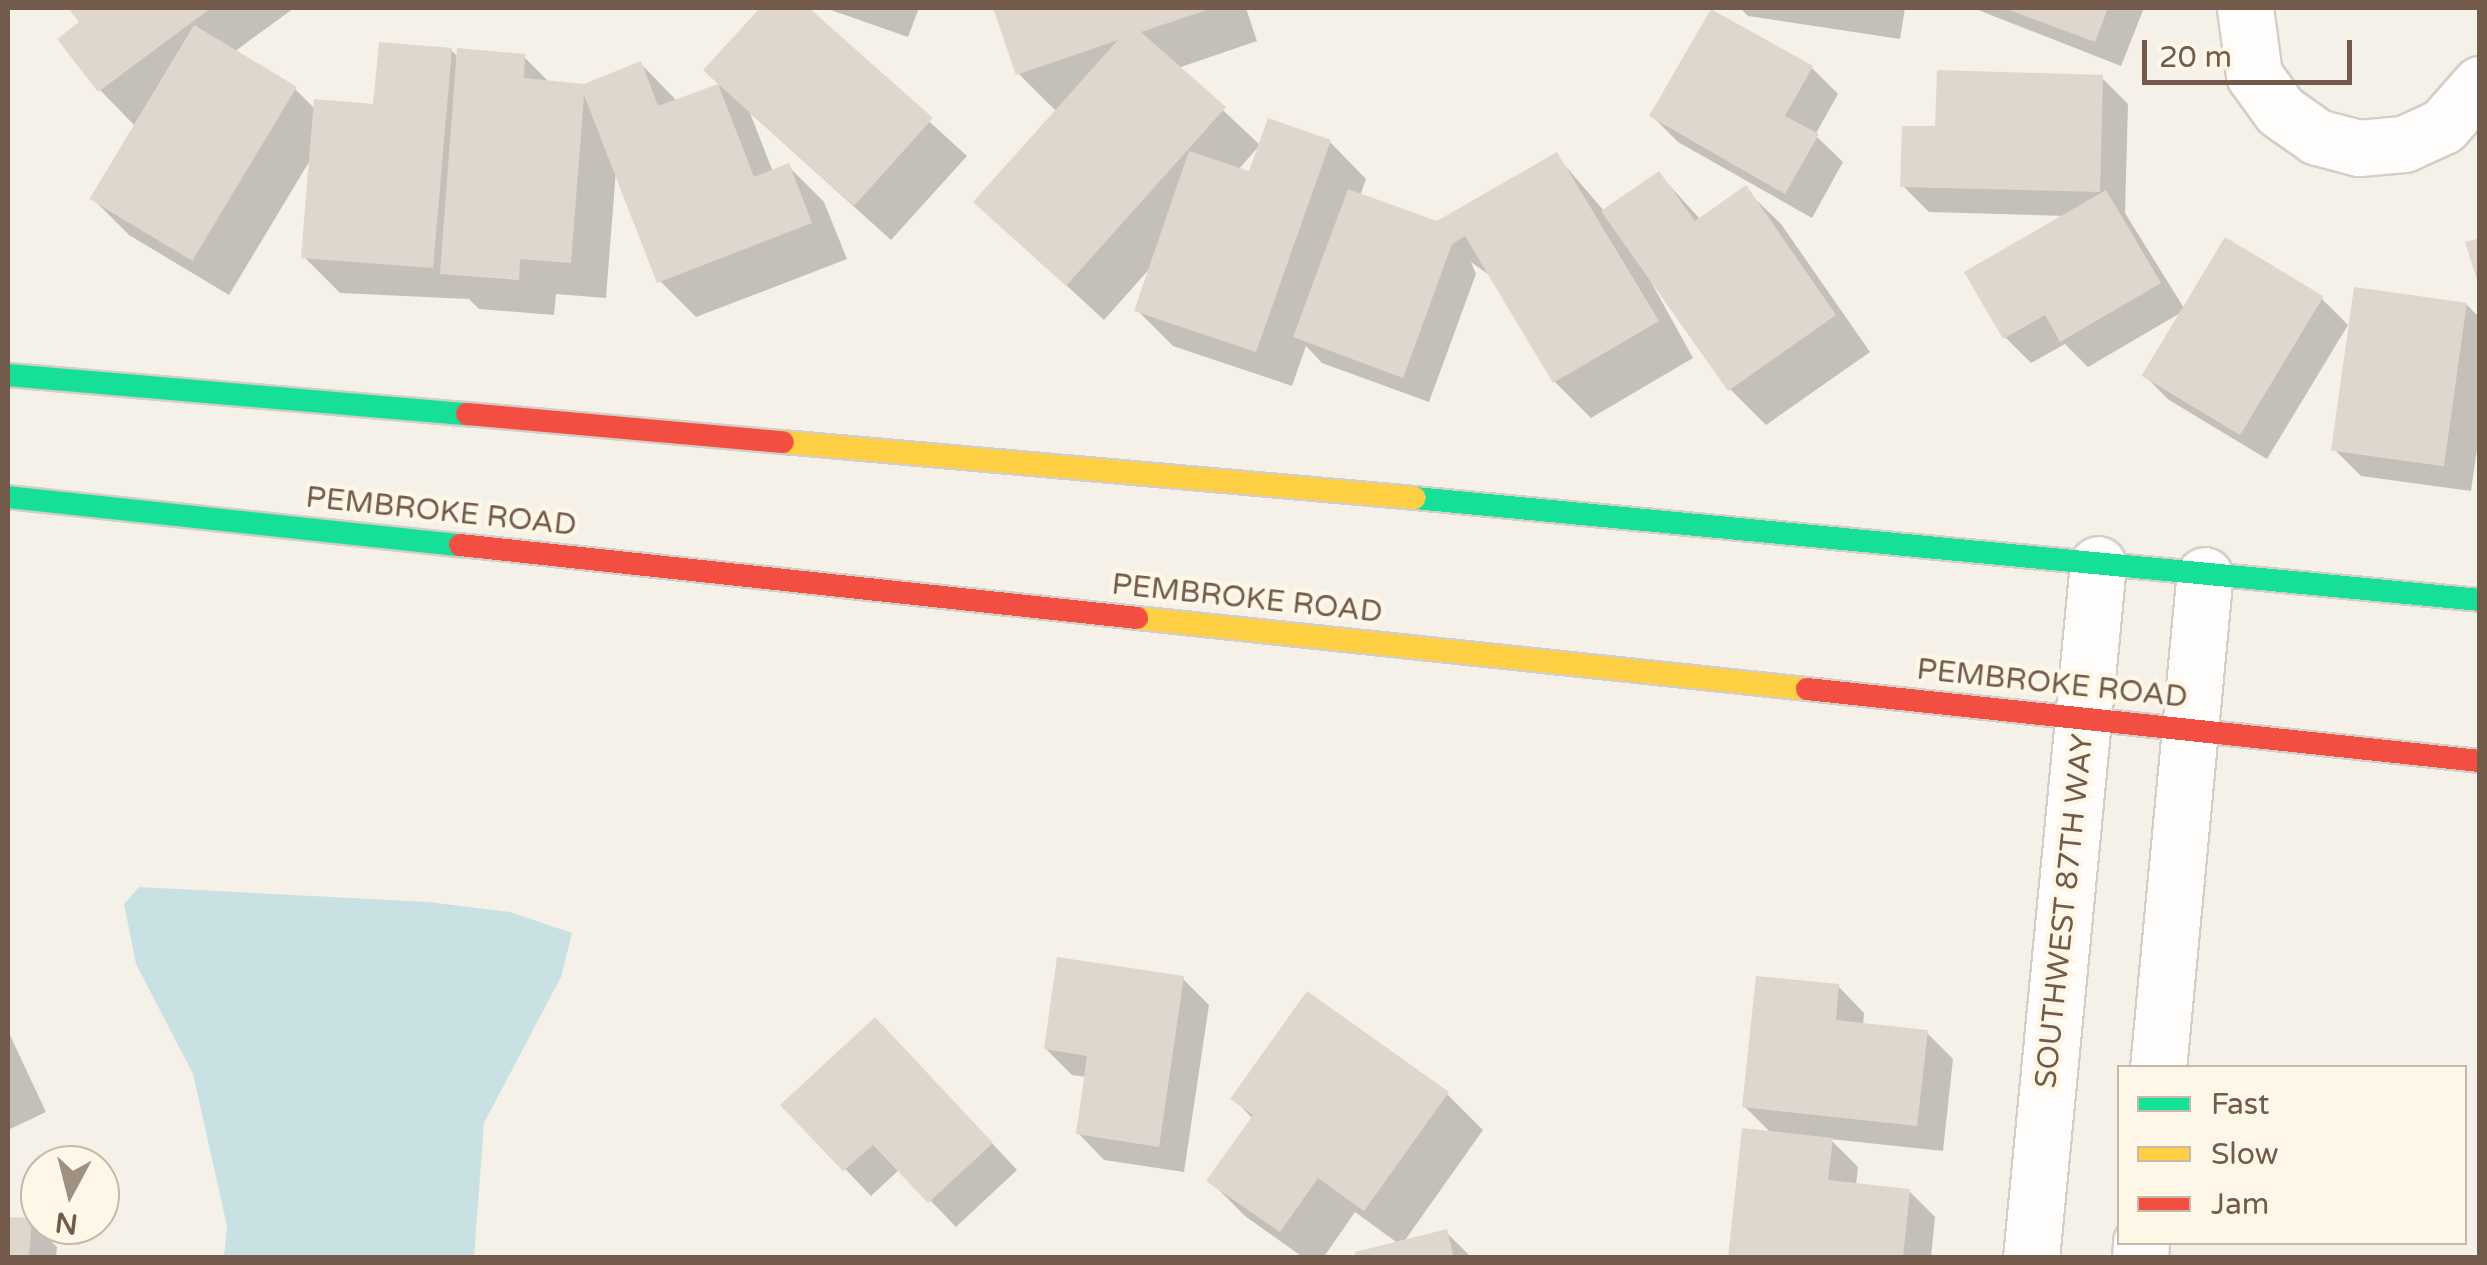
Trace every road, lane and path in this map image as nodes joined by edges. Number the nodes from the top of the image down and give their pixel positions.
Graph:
1 (2244, 8) edge
2 (2480, 84) edge
3 (8, 375) edge
4 (8, 498) edge
5 (2098, 564) junction
6 (2204, 575) junction
7 (2480, 600) edge
8 (2084, 717) junction
9 (2189, 728) junction
10 (2480, 760) edge
11 (2158, 1065) edge
12 (2031, 1258) edge

1 - 2 street
3 - 5 main road
4 - 8 main road, PEMBROKE ROAD
5 - 6 main road
5 - 8 street, SOUTHWEST 87TH WAY
6 - 7 main road
6 - 9 street
8 - 9 main road, PEMBROKE ROAD
8 - 12 street, SOUTHWEST 87TH WAY
9 - 10 main road, PEMBROKE ROAD
9 - 11 street

